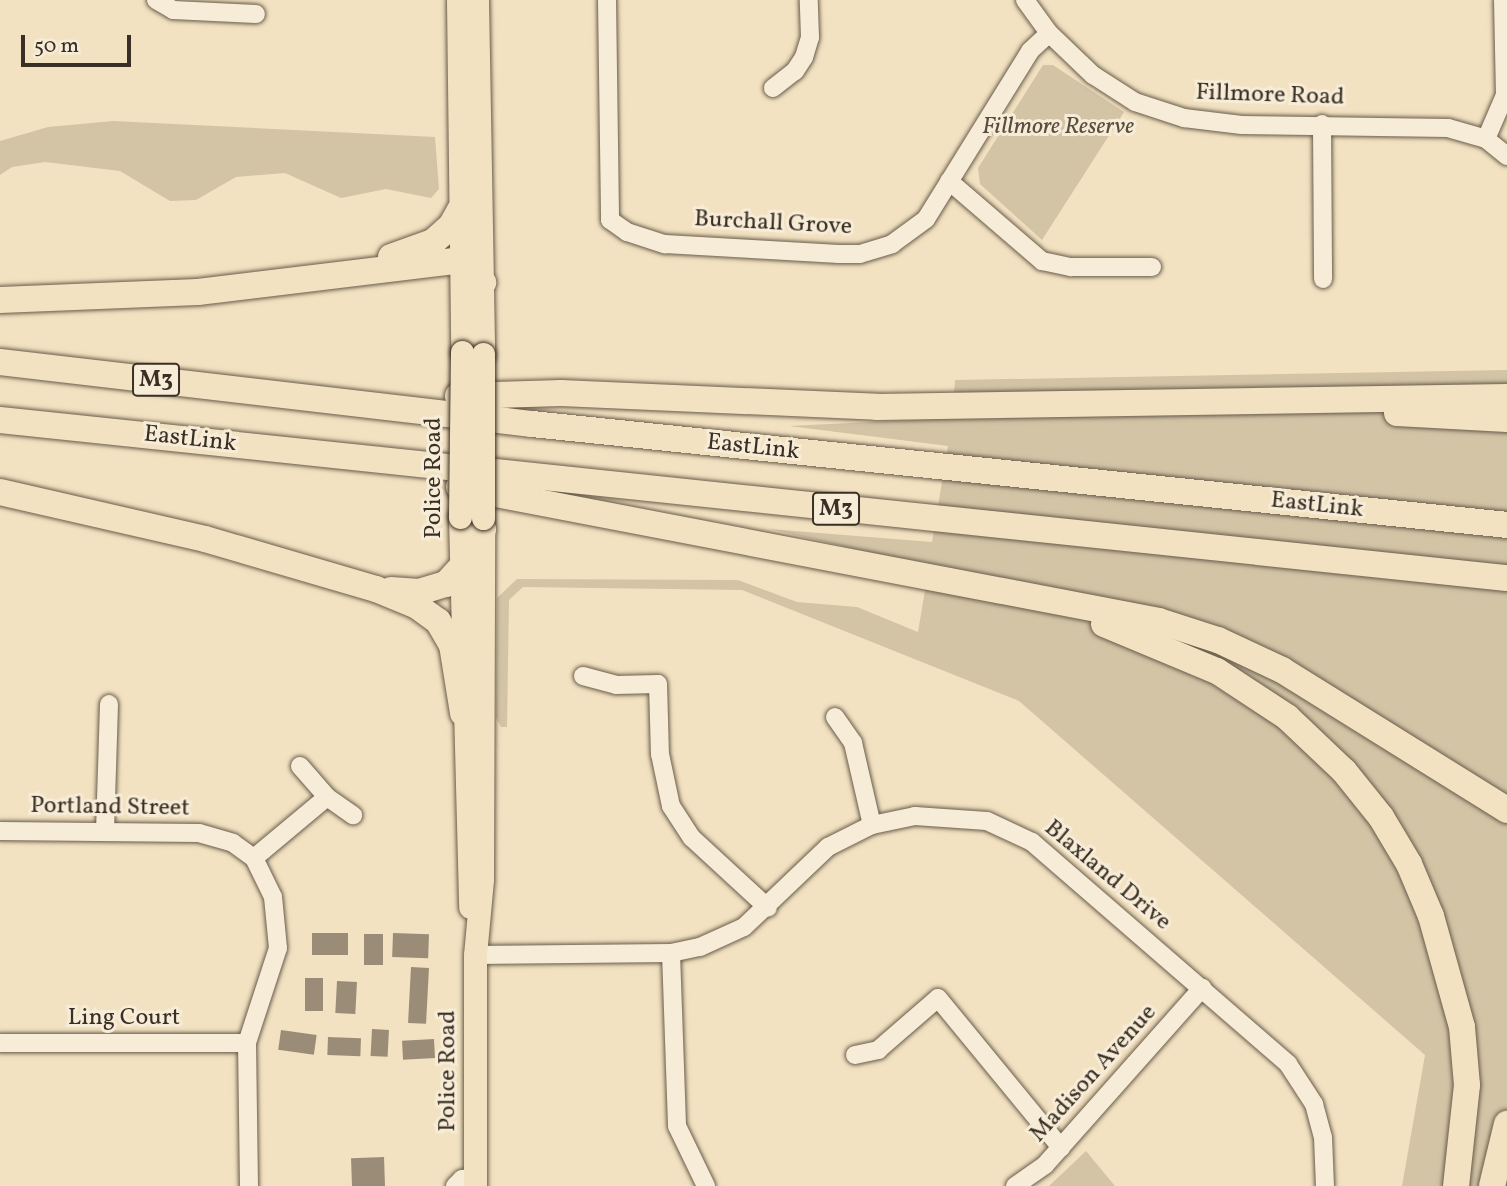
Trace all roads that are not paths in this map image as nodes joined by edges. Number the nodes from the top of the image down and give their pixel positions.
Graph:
1 (156, 0) edge
2 (458, 0) edge
3 (477, 0) edge
4 (607, 0) edge
5 (809, 0) edge
6 (1503, 0) edge
7 (1030, 2) edge
8 (256, 14) dead end
9 (1049, 33) junction
10 (773, 88) dead end
11 (1322, 124) junction
12 (1486, 139) junction
13 (1507, 156) edge
14 (949, 181) junction
15 (460, 210) junction
16 (460, 263) junction
17 (1152, 267) dead end
18 (339, 273) junction
19 (1323, 279) dead end
20 (483, 282) junction
21 (0, 300) edge
22 (473, 353) junction
23 (0, 362) edge
24 (1507, 397) edge
25 (313, 398) junction
26 (1133, 403) junction
27 (1507, 419) edge
28 (0, 420) edge
29 (164, 438) junction
30 (0, 492) edge
31 (475, 521) junction
32 (1507, 525) edge
33 (461, 570) junction
34 (1507, 578) edge
35 (978, 584) junction
36 (376, 589) junction
37 (583, 676) dead end
38 (109, 704) dead end
39 (463, 713) junction
40 (835, 717) dead end
41 (300, 766) dead end
42 (327, 797) junction
43 (1507, 810) edge
44 (353, 815) dead end
45 (872, 825) junction
46 (0, 831) edge
47 (105, 832) junction
48 (254, 858) junction
49 (768, 908) junction
50 (671, 953) junction
51 (475, 955) junction
52 (1202, 988) junction
53 (0, 1043) edge
54 (247, 1043) junction
55 (855, 1055) dead end
56 (1507, 1124) edge
57 (1061, 1148) junction
58 (468, 1183) edge
59 (249, 1186) edge
60 (706, 1186) edge
61 (1015, 1186) edge
62 (1325, 1186) edge
63 (1456, 1186) edge
64 (1492, 1186) edge

1 - 8 street
2 - 15 main road, Police Road
3 - 20 main road, Police Road
4 - 14 street, Burchall Grove
5 - 10 street
6 - 12 street
7 - 9 street, Fillmore Road
9 - 11 street, Fillmore Road
9 - 14 street, Burchall Grove
11 - 12 street, Fillmore Road
11 - 19 street
12 - 13 street, Fillmore Road
14 - 17 street
15 - 16 main road, Police Road
15 - 18 highway
16 - 18 highway
16 - 20 highway
16 - 22 main road, Police Road
18 - 21 highway
20 - 22 main road, Police Road
22 - 31 main road, Police Road, bridge
23 - 25 highway, EastLink / M3
24 - 26 highway
25 - 26 highway
25 - 32 highway, EastLink / M3
26 - 27 highway
28 - 29 highway, EastLink / M3
29 - 34 highway, EastLink / M3
29 - 35 highway
30 - 36 highway
31 - 33 highway
31 - 51 main road, Police Road
33 - 36 highway
33 - 39 main road, Police Road
35 - 43 highway
35 - 63 highway
36 - 39 highway
37 - 49 street
38 - 47 street
39 - 51 main road, Police Road
40 - 45 street
41 - 42 street
42 - 44 street
42 - 48 street
45 - 49 street, Blaxland Drive
45 - 52 street, Blaxland Drive
46 - 47 street, Portland Street
47 - 48 street, Portland Street
48 - 54 street
49 - 50 street, Blaxland Drive
50 - 51 street, Blaxland Drive
50 - 60 street
51 - 58 main road, Police Road
52 - 57 street, Madison Avenue
52 - 62 street, Blaxland Drive
53 - 54 street, Ling Court
54 - 59 street
55 - 57 street
56 - 64 highway
57 - 61 street, Madison Avenue

